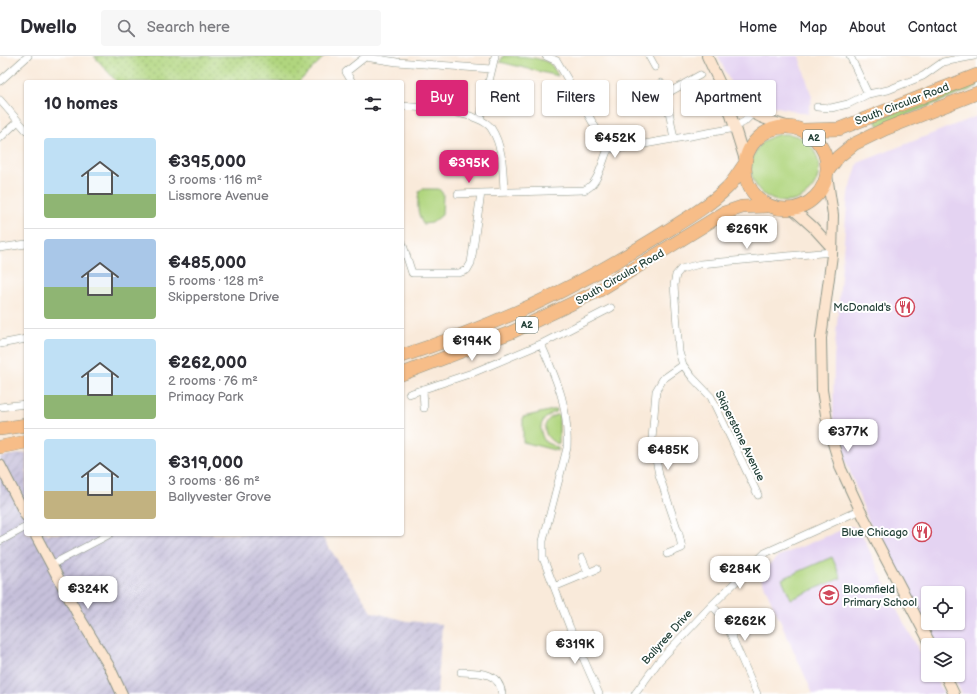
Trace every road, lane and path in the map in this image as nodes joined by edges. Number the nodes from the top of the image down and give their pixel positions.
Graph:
1 (28, 56) edge
2 (495, 56) edge
3 (546, 56) edge
4 (649, 56) edge
5 (707, 56) edge
6 (850, 56) edge
7 (974, 56) edge
8 (942, 59) edge
9 (654, 67) dead end
10 (491, 69) junction
11 (700, 75) dead end
12 (977, 75) edge
13 (351, 80) edge
14 (718, 80) edge
15 (0, 81) edge
16 (673, 90) edge
17 (977, 93) edge
18 (868, 94) junction
19 (0, 100) edge
20 (404, 106) edge
21 (817, 108) dead end
22 (670, 116) edge
23 (731, 116) edge
24 (750, 116) edge
25 (758, 116) edge
26 (480, 119) junction
27 (18, 121) junction
28 (734, 127) junction
29 (24, 128) edge
30 (797, 129) junction
31 (0, 138) edge
32 (674, 139) junction
33 (608, 149) junction
34 (744, 163) junction
35 (827, 174) junction
36 (504, 191) junction
37 (481, 193) junction
38 (458, 194) dead end
39 (768, 206) junction
40 (793, 209) junction
41 (24, 244) edge
42 (0, 248) edge
43 (404, 248) edge
44 (832, 250) junction
45 (611, 308) dead end
46 (24, 339) edge
47 (0, 344) edge
48 (541, 344) junction
49 (404, 355) edge
50 (683, 365) junction
51 (404, 373) edge
52 (423, 389) junction
53 (409, 394) dead end
54 (24, 404) edge
55 (0, 407) edge
56 (424, 408) dead end
57 (24, 425) edge
58 (0, 429) edge
59 (24, 442) edge
60 (0, 447) edge
61 (0, 465) edge
62 (758, 496) dead end
63 (860, 510) junction
64 (24, 512) edge
65 (24, 528) edge
66 (36, 536) edge
67 (106, 536) edge
68 (0, 541) edge
69 (667, 554) dead end
70 (582, 558) dead end
71 (51, 566) junction
72 (597, 569) dead end
73 (588, 572) junction
74 (554, 587) junction
75 (712, 605) junction
76 (927, 638) edge
77 (460, 672) dead end
78 (948, 682) edge
79 (122, 694) edge
80 (502, 694) edge
81 (599, 694) edge
82 (635, 694) edge
83 (756, 694) edge
84 (954, 694) edge

1 - 15 street
2 - 10 street
3 - 33 street
4 - 9 street
5 - 14 street
6 - 18 street
7 - 8 street
8 - 18 street
10 - 13 street
10 - 26 street
11 - 16 street
12 - 30 highway, South Circular Road / A2
17 - 35 highway, South Circular Road / A2
18 - 21 street
19 - 27 street
20 - 26 street
22 - 32 street
23 - 28 street
24 - 28 street
25 - 30 street
26 - 36 street
27 - 29 street
27 - 31 street
28 - 32 street
28 - 34 street
30 - 34 highway, A2
30 - 35 highway, A2
32 - 33 street
33 - 36 street
34 - 39 highway
34 - 49 highway, South Circular Road / A2
35 - 40 highway, A2
35 - 44 street
36 - 37 street
37 - 38 street
37 - 43 street
39 - 40 highway, A2
39 - 51 highway, South Circular Road / A2
40 - 44 street
41 - 42 street
44 - 50 street, Skiperstone Avenue
44 - 63 street
45 - 48 street
46 - 47 street
48 - 52 street
48 - 74 street
50 - 62 street, Skiperstone Avenue
50 - 69 street
52 - 53 street
52 - 56 street
54 - 55 street
57 - 58 highway
59 - 60 highway
61 - 64 street
63 - 75 street, Ballyree Drive
63 - 76 street
65 - 68 street
66 - 71 street
67 - 71 street
70 - 73 street
71 - 79 street
72 - 73 street
73 - 74 street
74 - 81 street
75 - 82 street, Ballyree Drive
75 - 83 street
77 - 80 street
78 - 84 street

